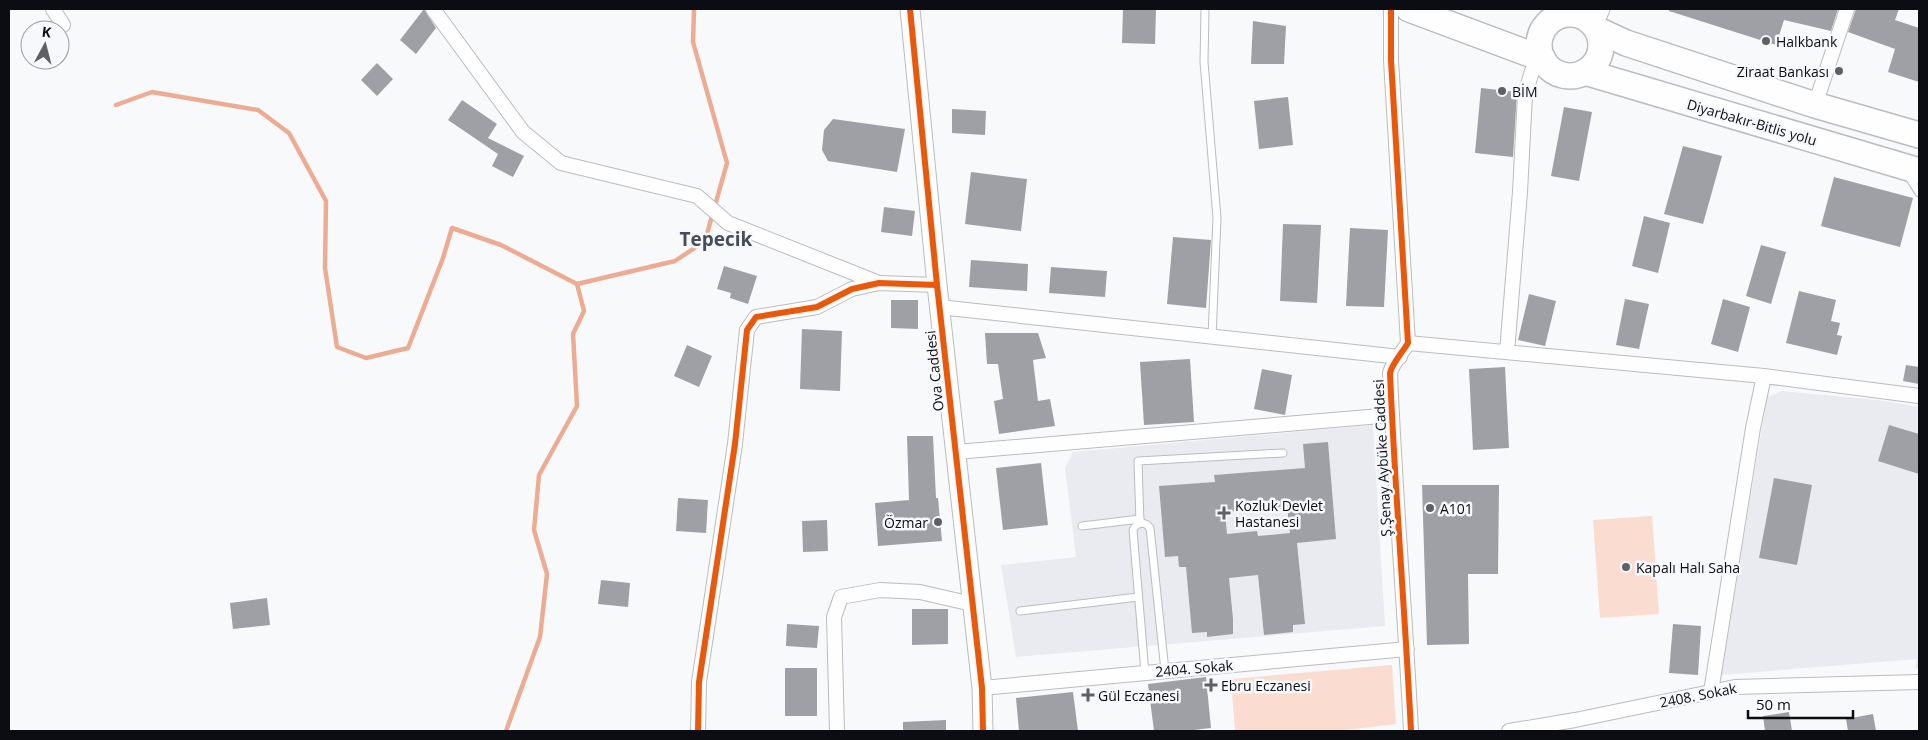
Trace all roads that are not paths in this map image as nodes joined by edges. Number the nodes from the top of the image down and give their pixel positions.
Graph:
1 (53, 9) edge
2 (433, 9) edge
3 (910, 9) edge
4 (1205, 9) edge
5 (1391, 9) edge
6 (1409, 9) edge
7 (1847, 9) edge
8 (1559, 12) edge
9 (60, 20) edge
10 (1597, 21) edge
11 (1543, 59) junction
12 (1585, 72) junction
13 (1814, 104) junction
14 (1919, 136) edge
15 (1910, 168) edge
16 (1919, 193) edge
17 (879, 283) junction
18 (937, 285) junction
19 (940, 307) junction
20 (1212, 337) junction
21 (1408, 342) junction
22 (1507, 352) junction
23 (1400, 357) junction
24 (1764, 376) junction
25 (1919, 396) edge
26 (1392, 415) junction
27 (956, 452) junction
28 (1283, 453) dead end
29 (1140, 521) junction
30 (1082, 526) dead end
31 (1138, 597) junction
32 (972, 604) junction
33 (1020, 611) dead end
34 (1407, 649) junction
35 (1165, 671) junction
36 (1145, 673) junction
37 (1919, 682) edge
38 (982, 688) junction
39 (1711, 692) junction
40 (1575, 726) edge
41 (698, 731) edge
42 (837, 731) edge
43 (983, 731) edge
44 (1411, 731) edge
45 (1509, 731) edge

1 - 9 street
2 - 17 street
3 - 18 street, Ova Caddesi
4 - 20 lane
5 - 21 street
6 - 11 highway
7 - 13 street
8 - 10 highway
8 - 11 highway
10 - 12 highway
10 - 13 highway
11 - 12 highway
11 - 22 street
12 - 15 highway, Diyarbakır-Bitlis yolu
13 - 14 highway
15 - 16 lane
17 - 18 street
17 - 41 street
18 - 19 street, Ova Caddesi
19 - 20 street
19 - 27 street, Ova Caddesi
20 - 23 street
21 - 22 street
21 - 23 street, Ş.Şenay Aybüke Caddesi
22 - 24 street
23 - 26 street, Ş.Şenay Aybüke Caddesi
24 - 25 street
24 - 39 street
26 - 27 street
26 - 34 street, Ş.Şenay Aybüke Caddesi
27 - 32 street, Ova Caddesi
28 - 29 lane
29 - 30 lane
29 - 31 lane
29 - 35 lane
31 - 33 lane
31 - 36 lane
32 - 38 street, Ova Caddesi
32 - 42 street
34 - 35 street, 2404. Sokak
34 - 44 street, Ş.Şenay Aybüke Caddesi
35 - 36 street, 2404. Sokak
36 - 38 street, 2404. Sokak
37 - 39 street, 2408. Sokak
38 - 43 street, Ova Caddesi
39 - 40 street, 2408. Sokak
40 - 45 street, 2408. Sokak

